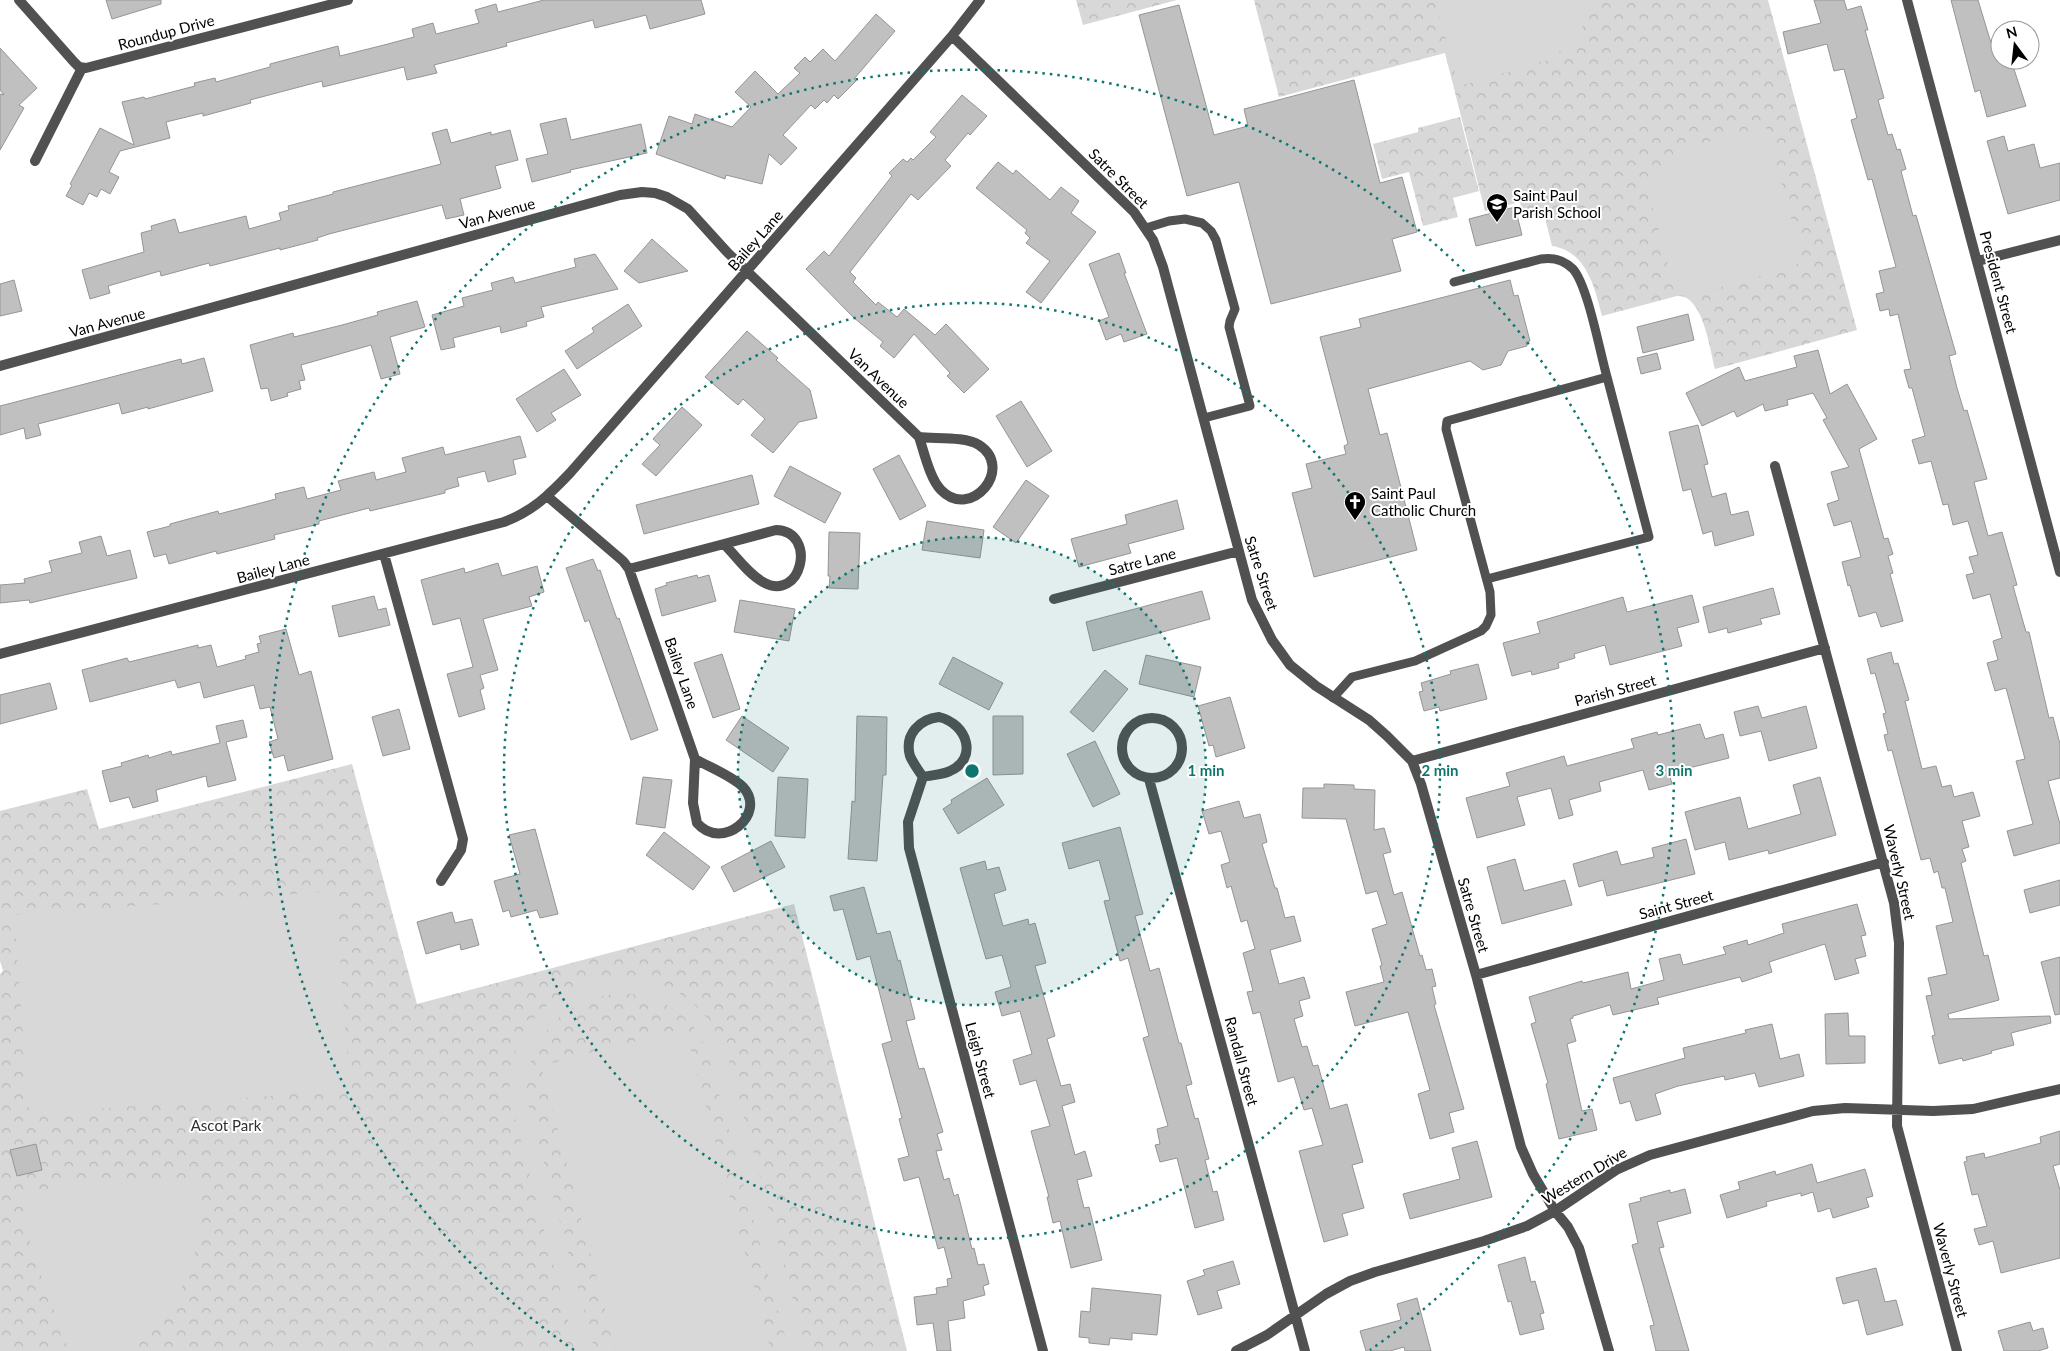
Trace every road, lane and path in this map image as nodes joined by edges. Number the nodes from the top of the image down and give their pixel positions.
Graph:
1 (19, 0) edge
2 (348, 0) edge
3 (980, 0) edge
4 (1907, 0) edge
5 (952, 36) junction
6 (82, 68) junction
7 (35, 161) dead end
8 (1146, 228) junction
9 (2060, 240) edge
10 (1978, 262) junction
11 (748, 271) junction
12 (1454, 282) dead end
13 (0, 366) edge
14 (1607, 377) junction
15 (1204, 418) junction
16 (919, 438) junction
17 (1775, 466) dead end
18 (547, 496) junction
19 (724, 544) junction
20 (1238, 551) junction
21 (384, 554) junction
22 (629, 569) junction
23 (2060, 572) edge
24 (1486, 579) junction
25 (1054, 599) dead end
26 (1825, 648) junction
27 (0, 654) edge
28 (1333, 698) junction
29 (695, 759) junction
30 (1412, 761) junction
31 (923, 777) junction
32 (1149, 778) junction
33 (1884, 862) junction
34 (441, 880) dead end
35 (1476, 975) junction
36 (2060, 1089) edge
37 (1896, 1109) junction
38 (1554, 1211) junction
39 (1296, 1316) junction
40 (1043, 1351) edge
41 (1236, 1351) edge
42 (1305, 1351) edge
43 (1608, 1351) edge
44 (1957, 1351) edge

1 - 6 street
2 - 6 street, Roundup Drive
3 - 5 street, Bailey Lane
4 - 10 street, President Street
5 - 8 street, Satre Street
5 - 11 street, Bailey Lane
6 - 7 street
8 - 15 street, Satre Street
8 - 15 lane
9 - 10 street
10 - 23 street, President Street
11 - 13 street, Van Avenue
11 - 16 street, Van Avenue
11 - 18 street, Bailey Lane
12 - 14 lane
14 - 24 lane
14 - 24 lane
15 - 20 street, Satre Street
16 - 16 street
17 - 26 street, Waverly Street
18 - 21 street, Bailey Lane
18 - 22 street, Bailey Lane
19 - 19 street
19 - 22 street
20 - 25 street, Satre Lane
20 - 28 street, Satre Street
21 - 27 street, Bailey Lane
21 - 34 street
22 - 29 street, Bailey Lane
24 - 28 lane
26 - 30 street, Parish Street
26 - 33 street, Waverly Street
28 - 30 street, Satre Street
29 - 29 street
30 - 35 street, Satre Street
31 - 31 street
31 - 40 street, Leigh Street
32 - 32 street
32 - 39 street, Randall Street
33 - 35 street, Saint Street
33 - 37 street, Waverly Street
35 - 38 street, Satre Street
36 - 37 street, Western Drive
37 - 38 street, Western Drive
37 - 44 street, Waverly Street
38 - 39 street, Western Drive
38 - 43 street, Satre Street
39 - 41 street, Western Drive
39 - 42 street, Randall Street

